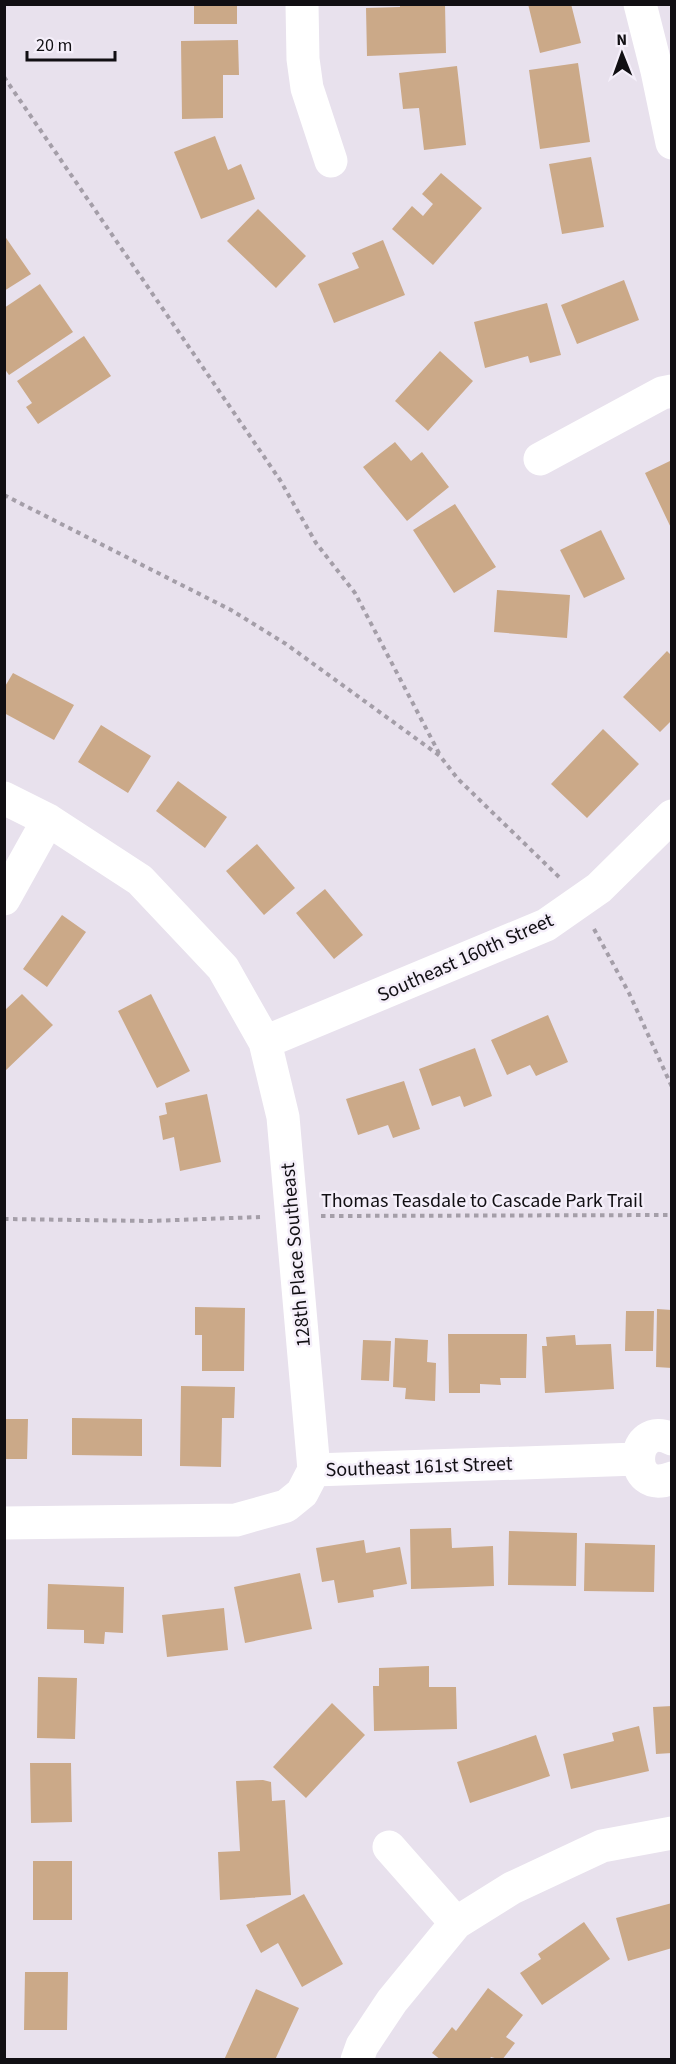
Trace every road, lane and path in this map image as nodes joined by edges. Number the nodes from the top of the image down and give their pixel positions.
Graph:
1 (302, 4) edge
2 (640, 4) edge
3 (664, 69) edge
4 (4, 77) edge
5 (672, 142) edge
6 (331, 161) dead end
7 (672, 391) edge
8 (540, 459) dead end
9 (4, 495) edge
10 (440, 756) junction
11 (4, 798) edge
12 (672, 816) edge
13 (48, 820) junction
14 (4, 899) edge
15 (579, 902) junction
16 (265, 1042) junction
17 (672, 1087) edge
18 (672, 1215) edge
19 (292, 1216) junction
20 (4, 1219) edge
21 (672, 1439) edge
22 (637, 1459) junction
23 (314, 1470) junction
24 (672, 1478) edge
25 (4, 1523) edge
26 (672, 1833) edge
27 (389, 1847) dead end
28 (456, 1923) junction
29 (357, 2060) edge

1 - 6 street
2 - 3 street
3 - 5 street
4 - 10 path
7 - 8 street
9 - 10 path
10 - 15 path
11 - 13 street, 128th Place Southeast
12 - 15 street, Southeast 160th Street
13 - 14 street
13 - 16 street, 128th Place Southeast
15 - 16 street, Southeast 160th Street
15 - 17 path
16 - 19 street, 128th Place Southeast
18 - 19 path, Thomas Teasdale to Cascade Park Trail
19 - 20 path, Thomas Teasdale to Cascade Park Trail
19 - 23 street, 128th Place Southeast
21 - 22 street
22 - 23 street, Southeast 161st Street
22 - 24 street
23 - 25 street, Southeast 161st Street
26 - 28 street
27 - 28 street
28 - 29 street

